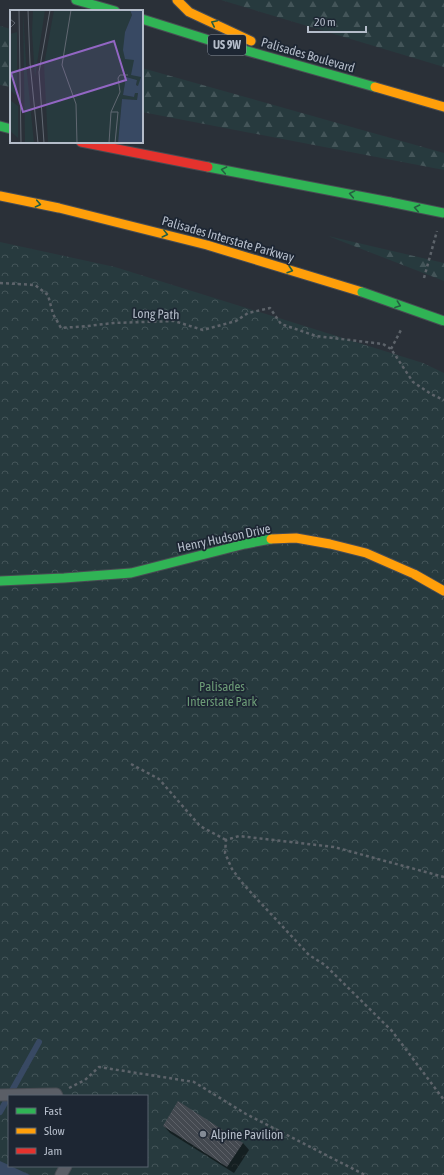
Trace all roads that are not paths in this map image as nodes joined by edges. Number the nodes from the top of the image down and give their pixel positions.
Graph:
1 (76, 0) edge
2 (177, 0) edge
3 (105, 4) edge
4 (143, 19) edge
5 (312, 70) junction
6 (444, 107) edge
7 (0, 126) edge
8 (10, 128) edge
9 (86, 143) edge
10 (0, 196) edge
11 (444, 213) edge
12 (444, 321) edge
13 (0, 581) edge
14 (444, 591) edge
15 (0, 1095) edge
16 (56, 1095) edge

1 - 3 main road
5 -> 2 main road
4 - 5 main road, Palisades Boulevard / US 9W
5 - 6 main road, Palisades Boulevard / US 9W
7 - 8 main road
11 -> 9 main road, bridge
10 -> 12 main road, Palisades Interstate Parkway, bridge
13 - 14 main road, Henry Hudson Drive
15 - 16 lane

